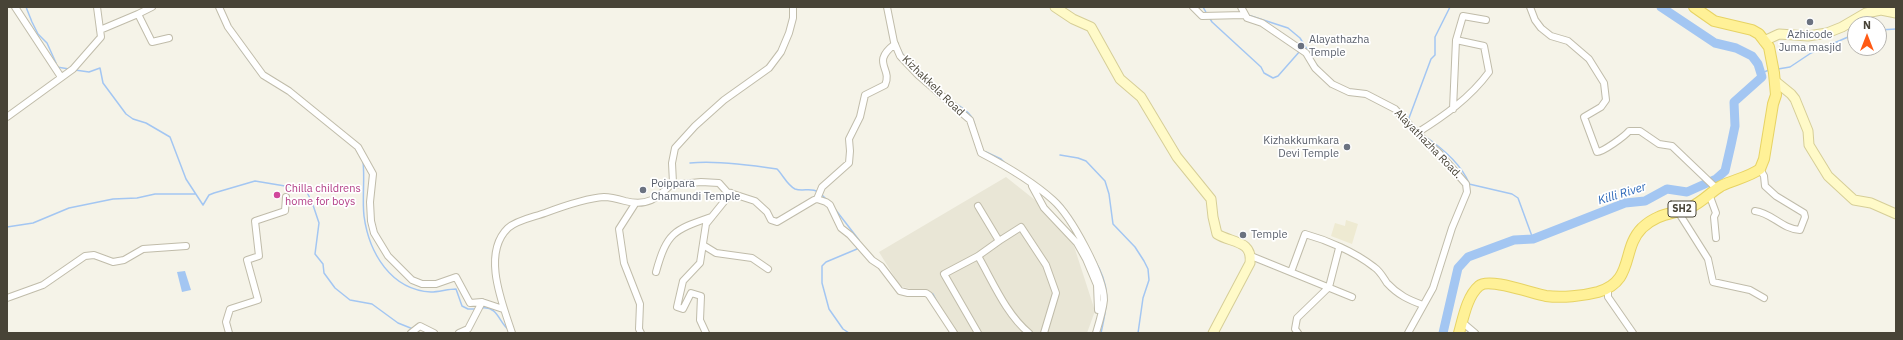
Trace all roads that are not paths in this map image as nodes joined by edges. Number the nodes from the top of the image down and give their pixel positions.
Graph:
1 (15, 7) edge
2 (97, 7) edge
3 (152, 7) edge
4 (219, 7) edge
5 (793, 7) edge
6 (887, 7) edge
7 (1055, 7) edge
8 (1193, 7) edge
9 (1240, 7) edge
10 (1530, 7) edge
11 (1694, 7) edge
12 (1896, 13) edge
13 (138, 14) junction
14 (1244, 16) junction
15 (1486, 20) dead end
16 (100, 30) junction
17 (168, 38) dead end
18 (1456, 40) junction
19 (1764, 41) junction
20 (895, 44) junction
21 (61, 77) junction
22 (1775, 81) junction
23 (1454, 109) junction
24 (7, 117) edge
25 (1418, 133) junction
26 (1760, 169) junction
27 (1031, 184) junction
28 (671, 185) junction
29 (1713, 190) junction
30 (731, 193) junction
31 (286, 197) dead end
32 (817, 198) junction
33 (635, 204) junction
34 (978, 206) dead end
35 (1677, 210) junction
36 (1755, 211) dead end
37 (1896, 214) edge
38 (711, 217) junction
39 (1716, 238) dead end
40 (998, 241) junction
41 (703, 244) junction
42 (186, 246) dead end
43 (1339, 248) junction
44 (978, 256) junction
45 (1251, 256) junction
46 (768, 269) dead end
47 (656, 272) dead end
48 (1291, 272) junction
49 (1329, 287) junction
50 (1608, 287) junction
51 (1352, 297) dead end
52 (7, 298) edge
53 (1764, 298) dead end
54 (1423, 305) junction
55 (480, 306) junction
56 (503, 309) junction
57 (1462, 322) junction
58 (413, 331) edge
59 (512, 331) edge
60 (229, 333) edge
61 (434, 333) edge
62 (459, 333) edge
63 (641, 333) edge
64 (706, 333) edge
65 (954, 333) edge
66 (978, 333) edge
67 (1029, 333) edge
68 (1044, 333) edge
69 (1092, 333) edge
70 (1096, 333) edge
71 (1213, 333) edge
72 (1298, 333) edge
73 (1408, 333) edge
74 (1458, 333) edge
75 (1475, 333) edge
76 (1633, 333) edge

1 - 21 street
2 - 16 street
3 - 13 street
4 - 55 street
5 - 28 street
6 - 20 street, Kizhakkela Road
7 - 45 main road
8 - 14 street
9 - 14 street
10 - 29 street
11 - 19 main road
12 - 19 main road
13 - 16 street
13 - 17 street
14 - 25 street, Alayathazha Road.
15 - 18 street
16 - 21 street
18 - 23 street
18 - 23 street
19 - 22 main road
20 - 27 street, Kizhakkela Road
20 - 32 street
21 - 24 street
22 - 26 main road
22 - 37 main road
23 - 25 street
25 - 54 street, Alayathazha Road.
26 - 29 main road, SH2
26 - 36 street
27 - 69 street, Kizhakkela Road
27 - 70 street, Kizhakkela Road
28 - 30 street
28 - 33 street
29 - 35 main road, SH2
29 - 39 street
30 - 32 street
30 - 38 street
31 - 60 street
32 - 65 street
33 - 56 street
33 - 63 street
34 - 40 street
35 - 50 main road, SH2
35 - 53 street
38 - 41 street
38 - 47 street
40 - 44 street
40 - 68 street
41 - 46 street
41 - 64 street
42 - 52 street
43 - 48 street
43 - 49 street
43 - 54 street
44 - 66 street
44 - 67 street
45 - 48 street
45 - 71 main road
48 - 49 street
49 - 51 street
49 - 72 street
50 - 57 main road, SH2
50 - 76 street
54 - 73 street, Alayathazha Road.
55 - 56 street
55 - 62 street
56 - 59 street
57 - 74 main road, SH2
57 - 75 street
58 - 61 street

